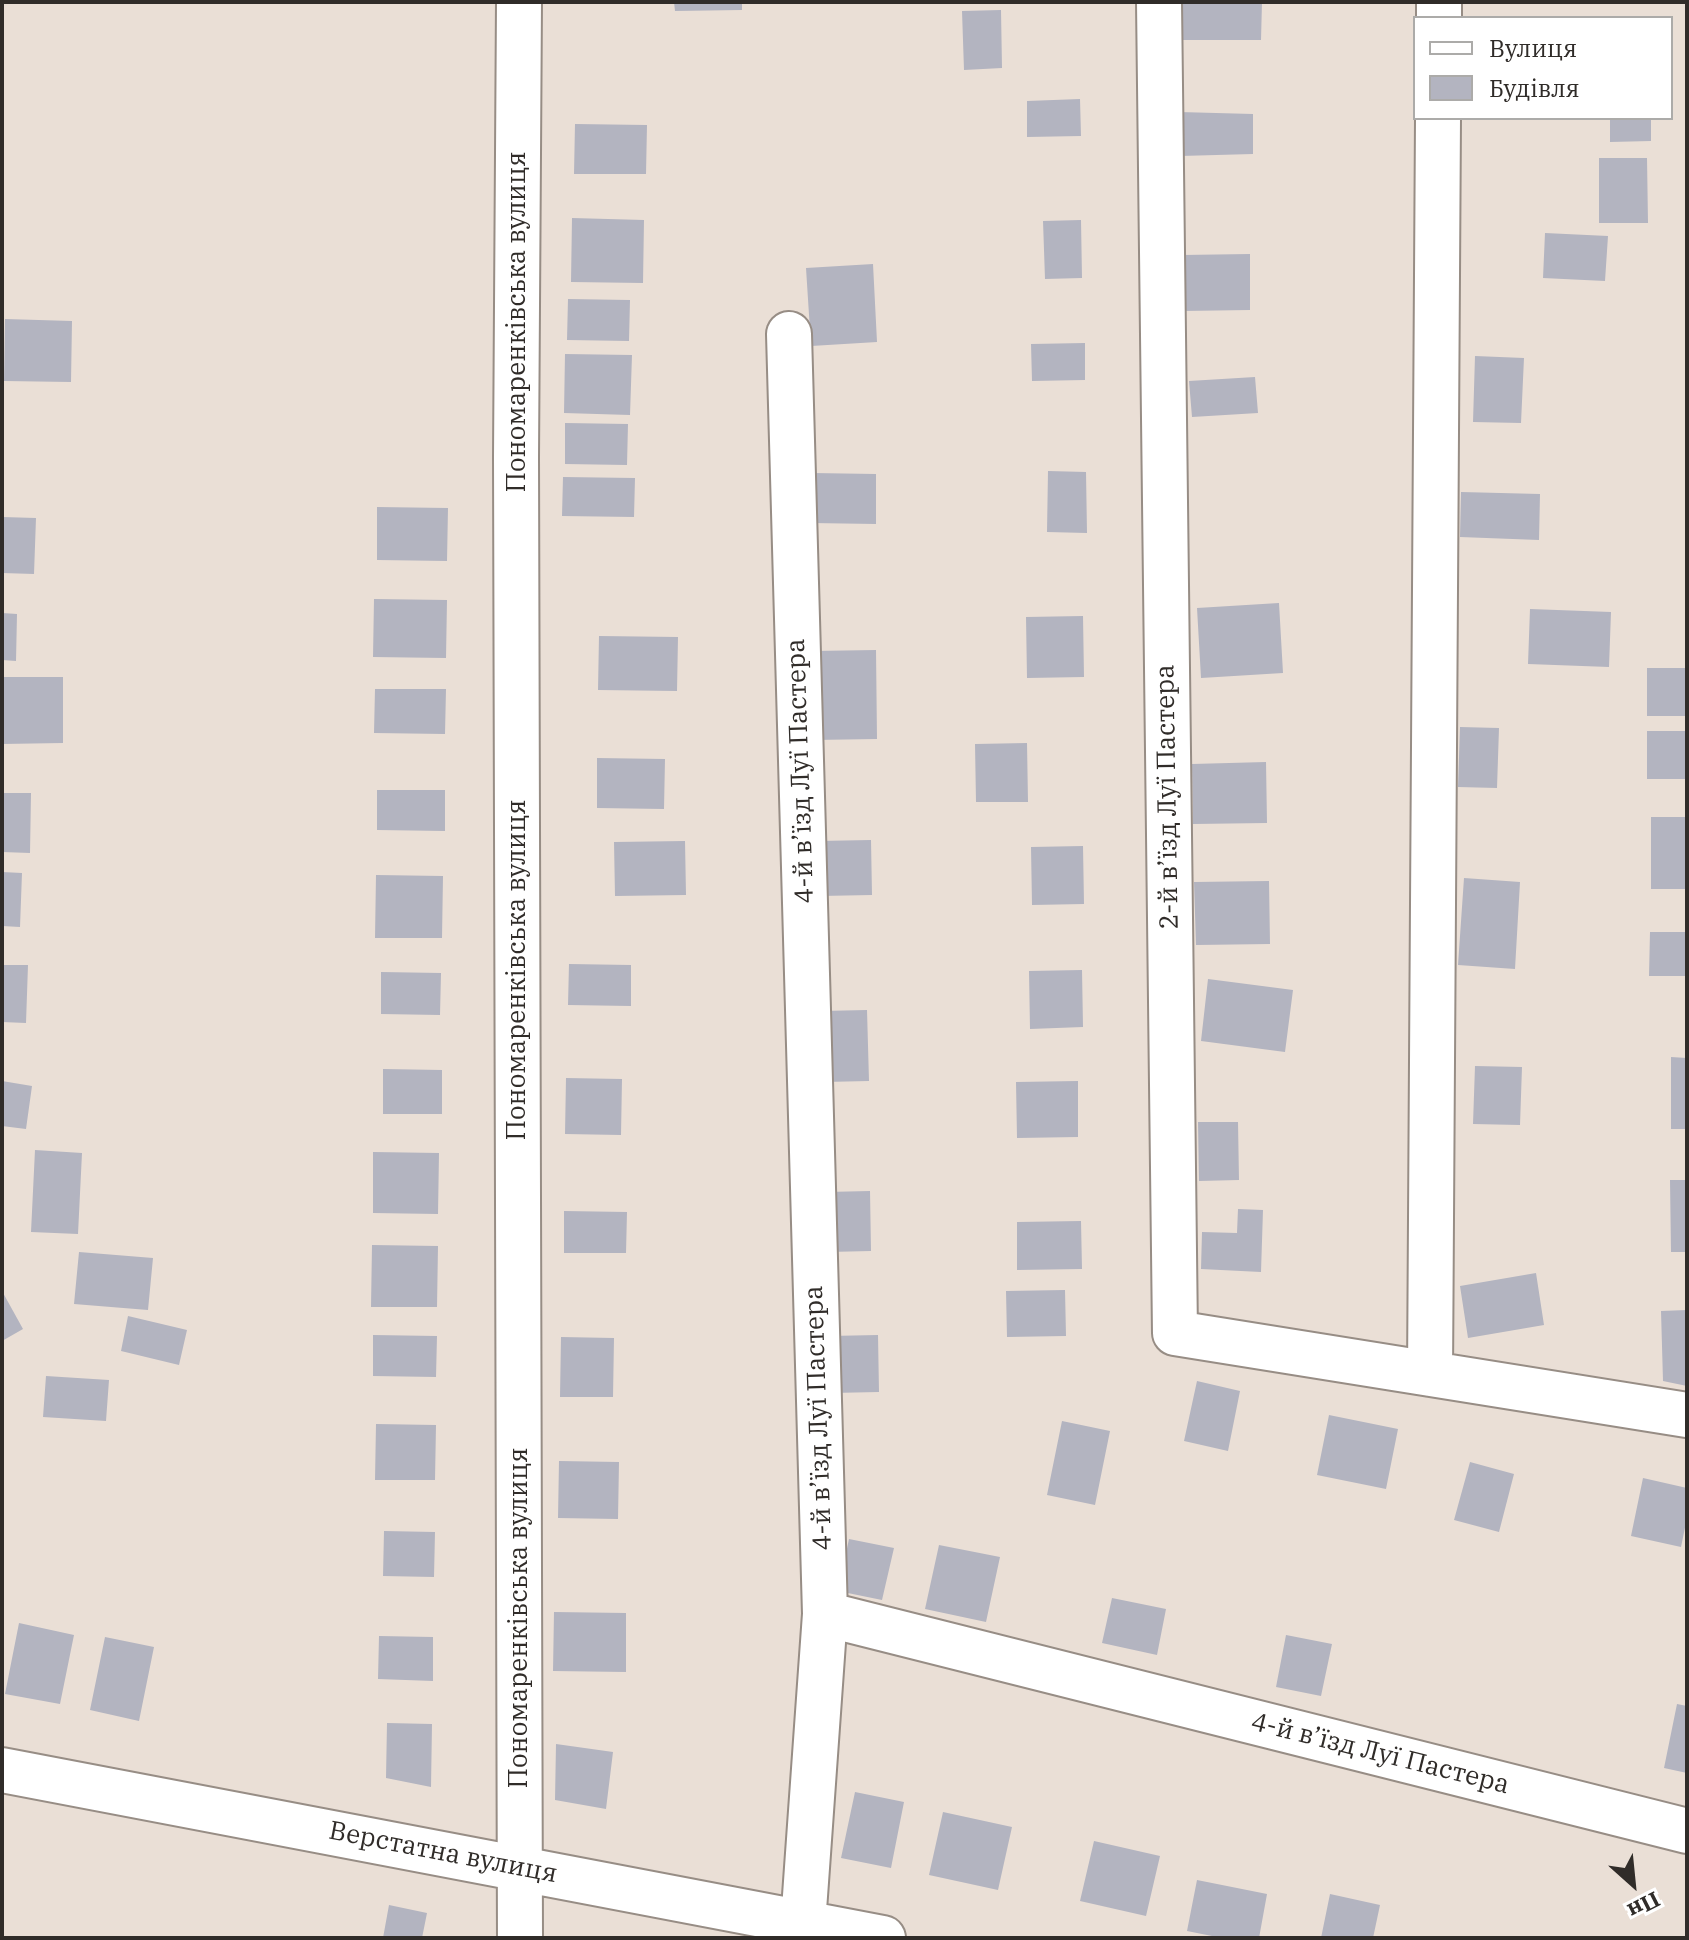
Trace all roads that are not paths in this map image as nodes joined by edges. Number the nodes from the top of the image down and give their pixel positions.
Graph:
1 (519, 2) edge
2 (1159, 2) edge
3 (1438, 120) edge
4 (789, 334) dead end
5 (1430, 1374) junction
6 (1687, 1415) edge
7 (825, 1614) junction
8 (2, 1770) edge
9 (1687, 1831) edge
10 (519, 1867) junction
11 (803, 1924) junction
12 (520, 1938) edge
13 (883, 1938) edge

1 - 10 street, Пономаренківська вулиця
2 - 5 street, 2-й в’їзд Луї Пастера
3 - 5 street
4 - 7 street, 4-й в’їзд Луї Пастера
5 - 6 street, 2-й в’їзд Луї Пастера
7 - 9 street, 4-й в’їзд Луї Пастера
7 - 11 street
8 - 10 street, Верстатна вулиця
10 - 11 street, Верстатна вулиця
10 - 12 street, Пономаренківська вулиця
11 - 13 street, Верстатна вулиця

